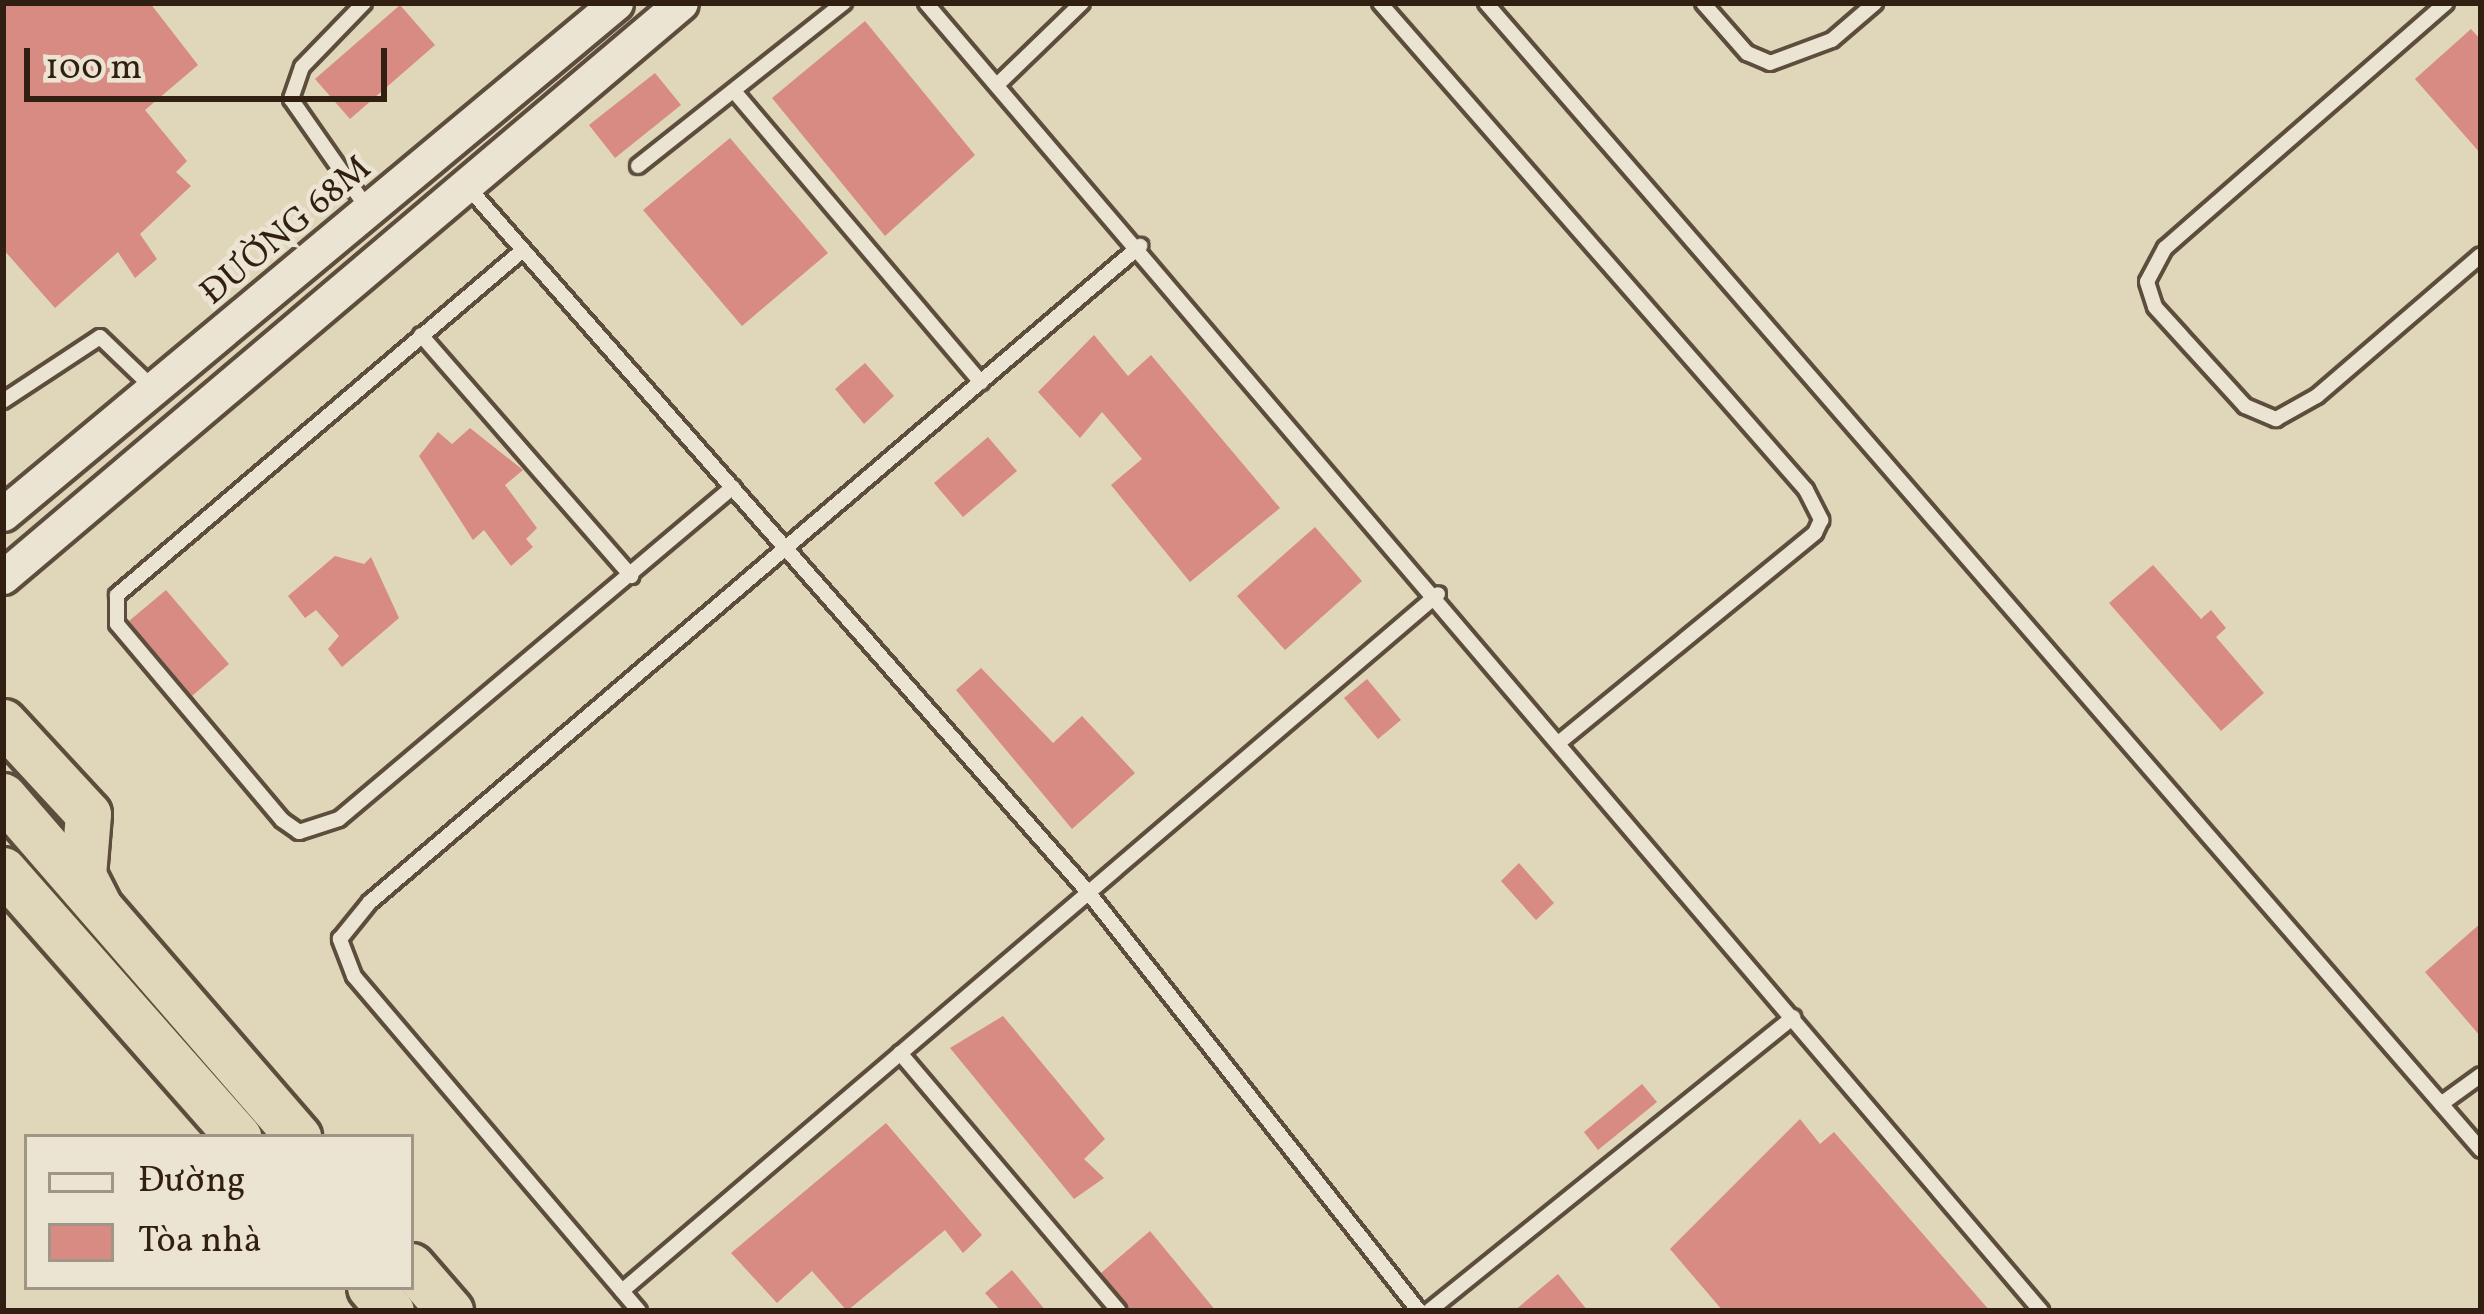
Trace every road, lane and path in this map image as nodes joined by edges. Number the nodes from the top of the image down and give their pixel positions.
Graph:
1 (364, 3) edge
2 (681, 3) edge
3 (844, 3) edge
4 (926, 3) edge
5 (1082, 3) edge
6 (1380, 3) edge
7 (1486, 3) edge
8 (1703, 3) edge
9 (1875, 3) edge
10 (2446, 3) edge
11 (603, 7) edge
12 (997, 85) junction
13 (734, 91) junction
14 (638, 166) dead end
15 (466, 185) junction
16 (370, 212) junction
17 (1140, 246) junction
18 (523, 250) junction
19 (2481, 255) edge
20 (421, 335) junction
21 (981, 382) junction
22 (157, 393) junction
23 (3, 401) edge
24 (733, 488) junction
25 (3, 514) edge
26 (787, 548) junction
27 (631, 576) junction
28 (3, 578) edge
29 (1438, 594) junction
30 (3, 722) edge
31 (1562, 740) junction
32 (3, 796) edge
33 (3, 869) edge
34 (1088, 892) junction
35 (101, 913) junction
36 (3, 923) edge
37 (63, 937) junction
38 (1792, 1017) junction
39 (900, 1053) junction
40 (2481, 1075) edge
41 (2441, 1104) junction
42 (235, 1134) edge
43 (295, 1134) edge
44 (2481, 1150) edge
45 (414, 1269) edge
46 (622, 1291) junction
47 (450, 1311) edge
48 (639, 1311) edge
49 (1119, 1311) edge
50 (1419, 1311) edge
51 (1429, 1311) edge
52 (2041, 1311) edge

1 - 16 lane
2 - 15 street
3 - 13 lane
4 - 12 lane
5 - 12 lane
6 - 31 lane
7 - 41 lane
8 - 9 lane
10 - 19 lane
11 - 16 street, ĐƯỜNG 68M
12 - 17 lane
13 - 14 lane
13 - 21 lane
15 - 18 lane
15 - 28 street
16 - 22 street, ĐƯỜNG 68M
17 - 21 lane
17 - 29 lane
18 - 20 lane
18 - 24 lane
20 - 27 lane
20 - 27 lane
21 - 26 lane
22 - 23 lane
22 - 25 street, ĐƯỜNG 68M
24 - 26 lane
24 - 27 lane
26 - 34 lane
26 - 46 lane
29 - 31 lane
29 - 34 lane
30 - 35 highway
31 - 38 lane
32 - 35 highway
33 - 37 highway
34 - 39 lane
34 - 50 lane
35 - 43 highway
36 - 37 highway
37 - 42 highway
38 - 51 lane
38 - 52 lane
39 - 46 lane
39 - 49 lane
40 - 41 lane
41 - 44 lane
45 - 47 highway
46 - 48 lane

